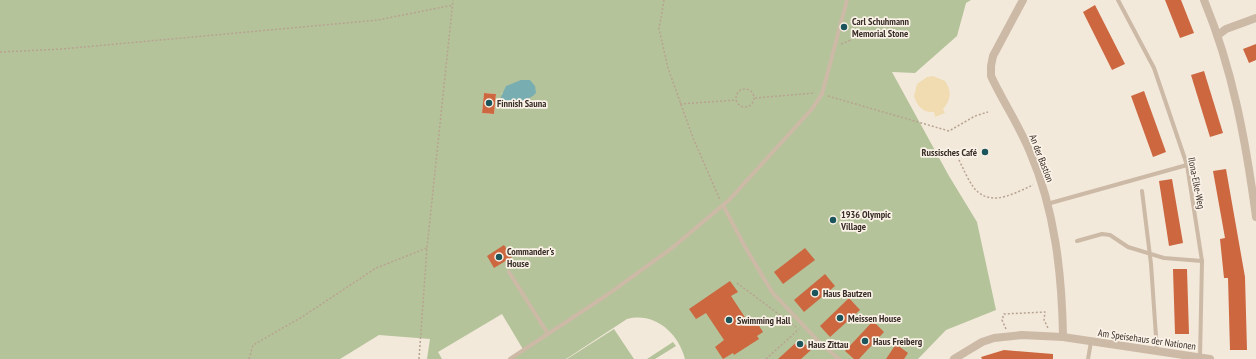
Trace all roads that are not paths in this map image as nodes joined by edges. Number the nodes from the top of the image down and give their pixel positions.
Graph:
1 (847, 0) edge
2 (1023, 0) edge
3 (1118, 0) edge
4 (1204, 0) edge
5 (1256, 18) edge
6 (1218, 35) junction
7 (1187, 165) junction
8 (1142, 191) dead end
9 (1047, 204) junction
10 (723, 205) junction
11 (1256, 217) edge
12 (1077, 241) dead end
13 (1202, 261) junction
14 (509, 272) dead end
15 (548, 334) junction
16 (1063, 337) junction
17 (1091, 342) junction
18 (1157, 351) junction
19 (1200, 358) edge
20 (510, 359) edge
21 (838, 359) edge
22 (954, 359) edge
23 (1088, 359) edge
24 (1210, 359) edge

1 - 10 lane
2 - 9 street, An der Bastion
3 - 7 lane, Ilona-Elke-Weg
4 - 6 street
5 - 6 street
6 - 11 street
7 - 9 lane
7 - 13 lane, Ilona-Elke-Weg
8 - 18 lane
9 - 16 street, An der Bastion
10 - 15 lane
10 - 21 lane
12 - 13 lane
13 - 19 lane, Ilona-Elke-Weg
14 - 15 lane
15 - 20 lane
16 - 17 street, Am Speisehaus der Nationen
16 - 22 street, Am Speisehaus der Nationen
17 - 18 street, Am Speisehaus der Nationen
17 - 23 lane, Am Speisehaus der Nationen
18 - 19 street, Am Speisehaus der Nationen
19 - 24 street, Am Speisehaus der Nationen

